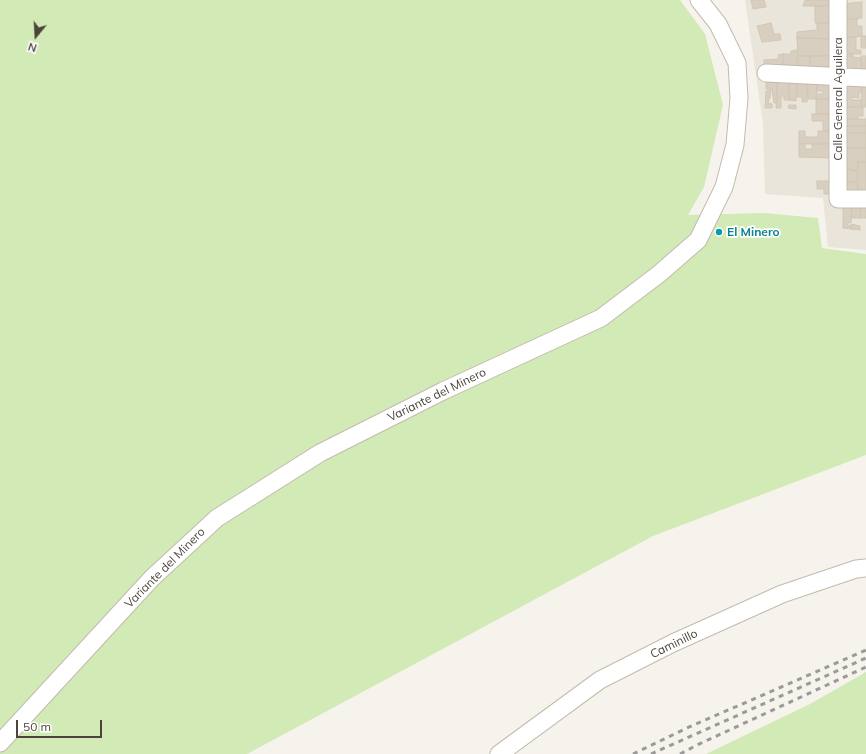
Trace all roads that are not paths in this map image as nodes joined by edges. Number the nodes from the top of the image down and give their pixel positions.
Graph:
1 (698, 0) edge
2 (838, 0) edge
3 (766, 73) dead end
4 (837, 76) junction
5 (866, 78) edge
6 (866, 199) edge
7 (866, 568) edge
8 (0, 743) edge
9 (499, 754) edge

1 - 8 street, Variante del Minero
2 - 4 street, Calle General Aguilera
3 - 4 street
4 - 5 street
4 - 6 street, Calle General Aguilera
7 - 9 street, Caminillo

